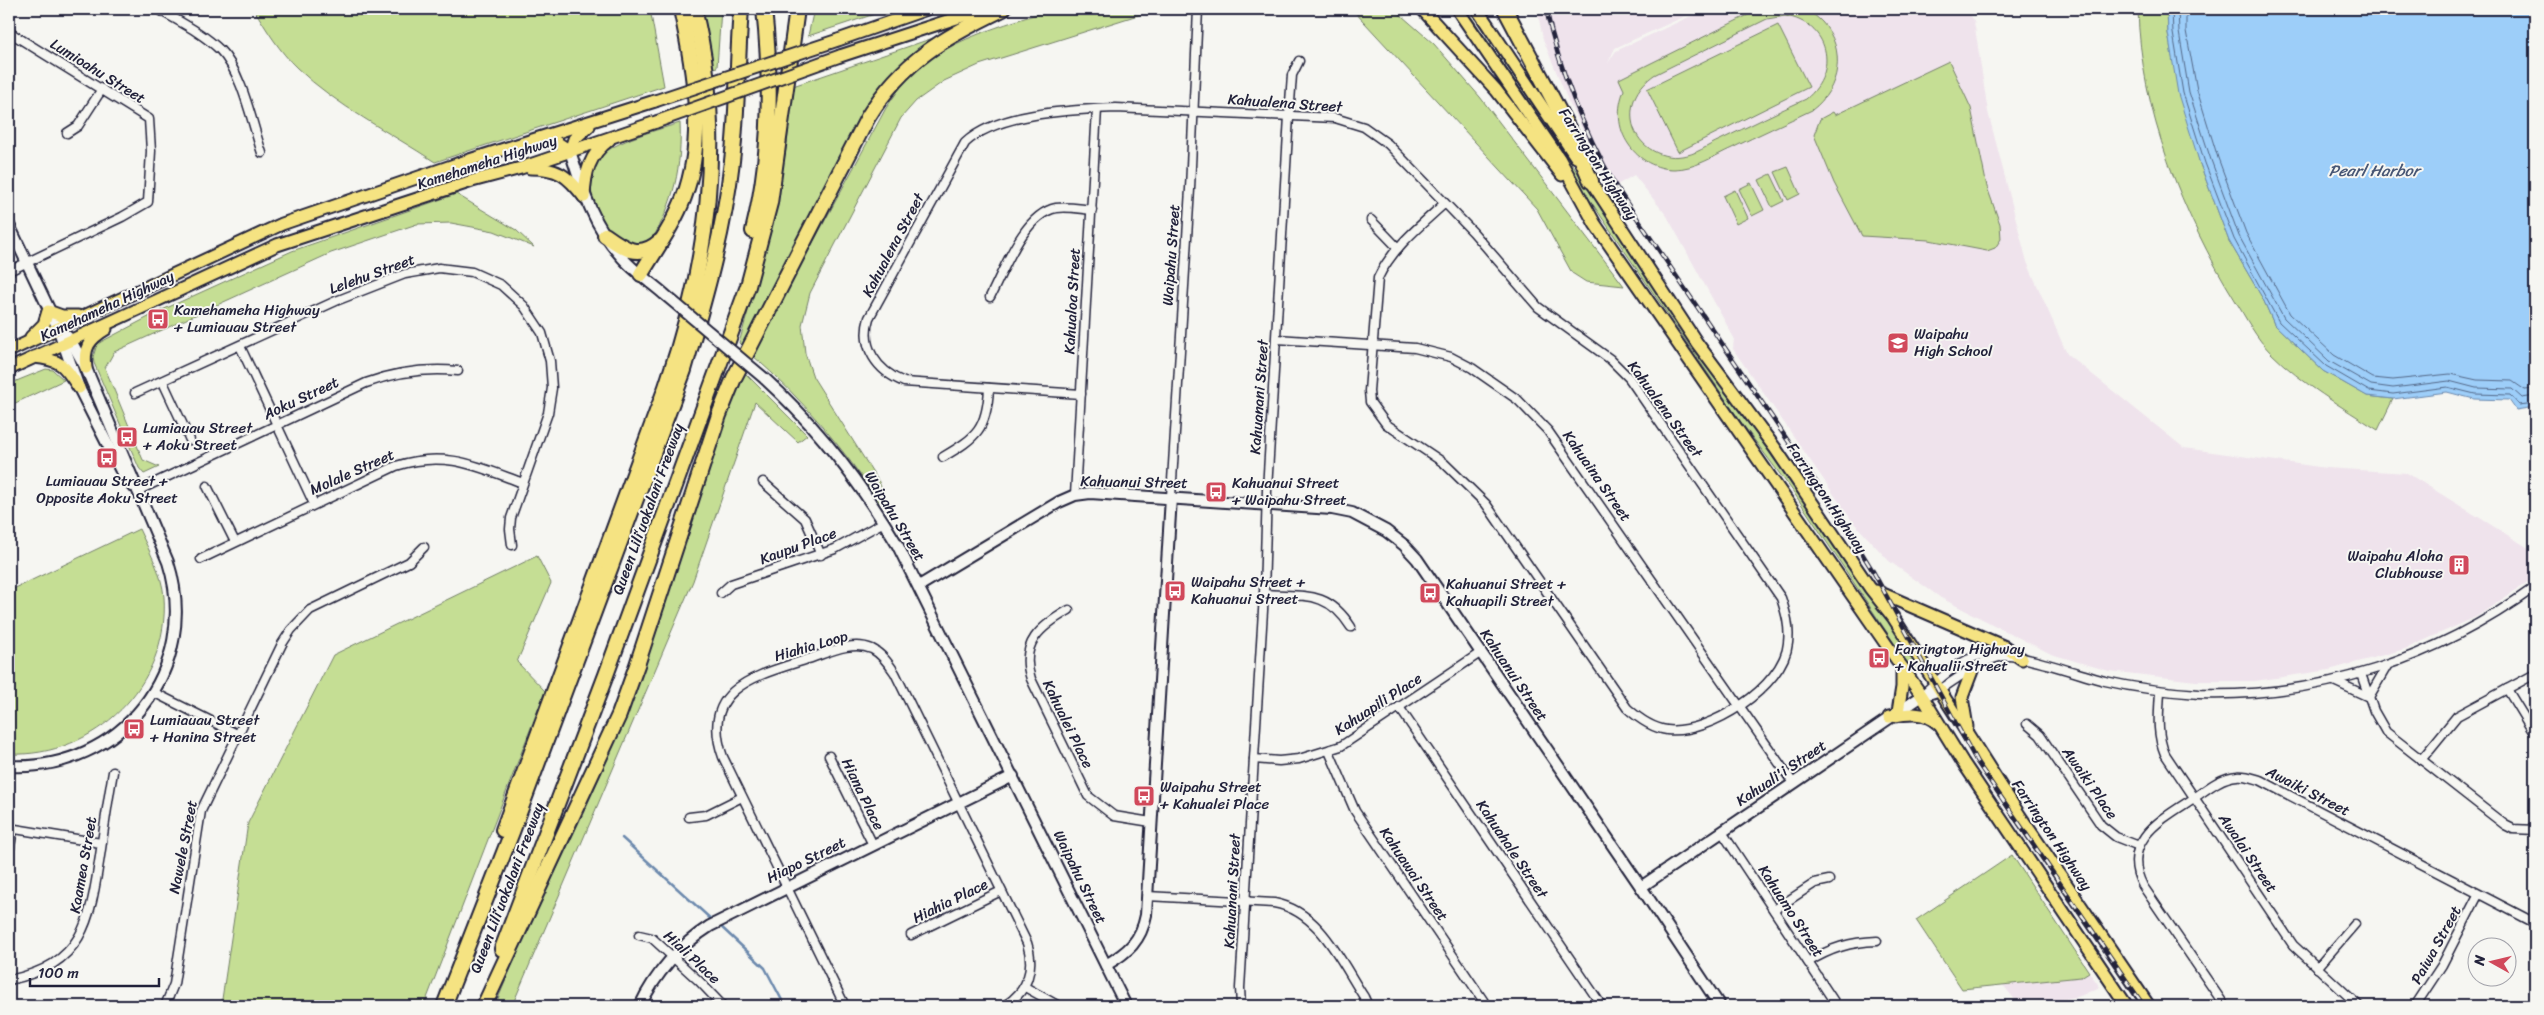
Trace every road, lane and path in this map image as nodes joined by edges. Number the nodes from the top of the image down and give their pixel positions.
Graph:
1 (158, 9) edge
2 (681, 9) edge
3 (694, 9) edge
4 (740, 9) edge
5 (764, 9) edge
6 (797, 9) edge
7 (805, 9) edge
8 (927, 9) edge
9 (984, 9) edge
10 (1004, 9) edge
11 (1198, 9) edge
12 (1422, 9) edge
13 (1457, 9) edge
14 (1477, 9) edge
15 (1505, 9) edge
16 (9, 32) edge
17 (1299, 60) dead end
18 (788, 79) junction
19 (102, 89) junction
20 (1097, 109) junction
21 (1193, 112) junction
22 (1288, 116) junction
23 (595, 122) junction
24 (67, 133) dead end
25 (615, 136) junction
26 (532, 141) junction
27 (570, 151) junction
28 (262, 154) dead end
29 (521, 168) junction
30 (1591, 181) junction
31 (584, 197) junction
32 (1445, 203) junction
33 (1092, 210) junction
34 (1371, 220) dead end
35 (1595, 224) junction
36 (9, 225) edge
37 (605, 235) junction
38 (662, 240) junction
39 (1398, 248) junction
40 (27, 263) junction
41 (9, 271) edge
42 (641, 274) junction
43 (990, 297) dead end
44 (48, 310) junction
45 (83, 316) junction
46 (120, 317) junction
47 (58, 328) junction
48 (1277, 339) junction
49 (66, 341) junction
50 (1373, 345) junction
51 (21, 346) junction
52 (240, 346) junction
53 (9, 351) edge
54 (34, 357) junction
55 (720, 358) junction
56 (86, 368) junction
57 (9, 369) edge
58 (458, 371) dead end
59 (163, 382) junction
60 (79, 388) junction
61 (989, 388) junction
62 (135, 394) dead end
63 (1081, 394) junction
64 (277, 425) junction
65 (190, 440) dead end
66 (943, 457) dead end
67 (763, 482) dead end
68 (523, 483) junction
69 (207, 486) dead end
70 (136, 491) junction
71 (1075, 495) junction
72 (1171, 497) junction
73 (1266, 503) junction
74 (314, 504) junction
75 (884, 522) junction
76 (235, 542) junction
77 (512, 545) dead end
78 (424, 548) dead end
79 (820, 555) junction
80 (201, 559) dead end
81 (919, 586) junction
82 (2535, 587) edge
83 (1870, 588) junction
84 (722, 593) dead end
85 (1264, 594) junction
86 (1069, 610) dead end
87 (1351, 627) dead end
88 (1480, 653) junction
89 (2004, 656) junction
90 (2022, 659) junction
91 (2387, 666) junction
92 (1902, 667) junction
93 (1973, 668) junction
94 (2361, 674) junction
95 (2535, 674) edge
96 (2334, 681) junction
97 (1937, 686) junction
98 (2507, 689) junction
99 (2160, 691) junction
100 (154, 692) junction
101 (1922, 696) junction
102 (2369, 697) junction
103 (1739, 705) junction
104 (1399, 708) junction
105 (1894, 715) junction
106 (2027, 724) dead end
107 (1941, 727) junction
108 (2532, 730) dead end
109 (237, 734) junction
110 (1971, 741) junction
111 (1329, 751) junction
112 (829, 756) dead end
113 (1254, 759) junction
114 (2421, 760) junction
115 (9, 766) edge
116 (113, 772) dead end
117 (1013, 776) junction
118 (1793, 784) junction
119 (742, 797) junction
120 (2195, 797) junction
121 (958, 802) junction
122 (689, 817) dead end
123 (1151, 822) junction
124 (11, 828) edge
125 (2535, 830) edge
126 (1722, 832) junction
127 (101, 843) junction
128 (873, 844) junction
129 (2139, 846) junction
130 (9, 853) edge
131 (1830, 880) dead end
132 (786, 886) junction
133 (1641, 887) junction
134 (1001, 892) junction
135 (2478, 895) junction
136 (1147, 896) junction
137 (1245, 901) junction
138 (1774, 910) junction
139 (2535, 923) edge
140 (2356, 924) dead end
141 (639, 935) dead end
142 (911, 935) dead end
143 (1877, 941) dead end
144 (672, 957) junction
145 (1808, 962) junction
146 (1106, 965) junction
147 (2317, 968) junction
148 (9, 980) edge
149 (1024, 987) junction
150 (165, 1006) edge
151 (444, 1006) edge
152 (482, 1006) edge
153 (640, 1006) edge
154 (723, 1006) edge
155 (845, 1006) edge
156 (1004, 1006) edge
157 (1059, 1006) edge
158 (1126, 1006) edge
159 (1241, 1006) edge
160 (1368, 1006) edge
161 (1487, 1006) edge
162 (1602, 1006) edge
163 (1720, 1006) edge
164 (1837, 1006) edge
165 (2127, 1006) edge
166 (2149, 1006) edge
167 (2225, 1006) edge
168 (2359, 1006) edge
169 (2415, 1006) edge

1 - 28 street
2 - 38 highway
3 - 151 highway
4 - 151 highway, Queen Liliʻuokalani Freeway
5 - 55 highway
6 - 18 highway, Queen Liliʻuokalani Freeway
7 - 18 highway
8 - 23 main road, Kamehameha Highway, bridge
9 - 25 main road, Kamehameha Highway, bridge
10 - 152 highway
11 - 21 street, Waipahu Street
12 - 35 main road
13 - 35 main road, Farrington Highway
14 - 30 main road, Farrington Highway
15 - 30 highway
16 - 19 street, Lumioahu Street
17 - 22 street, Kahuanani Street
18 - 55 highway, Queen Liliʻuokalani Freeway
19 - 24 street
19 - 40 street, Lumioahu Street
20 - 21 street, Kahualena Street
20 - 33 street, Kahualoa Street
20 - 61 street, Kahualena Street
21 - 22 street, Kahualena Street
21 - 72 street, Waipahu Street
22 - 32 street, Kahualena Street
22 - 48 street, Kahuanani Street
23 - 26 main road, Kamehameha Highway
23 - 27 main road
25 - 27 main road, Kamehameha Highway
25 - 31 main road
26 - 27 main road
26 - 45 main road, Kamehameha Highway
27 - 29 main road, Kamehameha Highway
27 - 31 street, Waipahu Street
29 - 31 main road
29 - 46 main road, Kamehameha Highway
30 - 83 main road, Farrington Highway
31 - 37 street, Waipahu Street
32 - 39 street, Kahualena Street
32 - 103 street, Kahualena Street
33 - 43 street
33 - 63 street, Kahualoa Street
34 - 39 street
35 - 92 main road, Farrington Highway
36 - 40 street
37 - 38 highway
37 - 42 street, Waipahu Street
38 - 42 highway
39 - 50 street, Kahualena Street
40 - 41 street, Lumioahu Street
40 - 44 street
42 - 75 street, Waipahu Street, bridge
44 - 45 main road
44 - 47 street
44 - 51 main road
45 - 47 main road, Kamehameha Highway
46 - 49 main road, Kamehameha Highway
46 - 56 main road
47 - 49 street
47 - 51 main road, Kamehameha Highway
48 - 50 street, Kahuaina Street
48 - 73 street, Kahuanani Street
49 - 54 main road, Kamehameha Highway
49 - 56 street
49 - 60 street
50 - 103 street, Kahuaina Street
50 - 103 street, Kahualena Street
51 - 53 main road, Kamehameha Highway
52 - 59 street, Lelehu Street
52 - 64 street
52 - 68 street, Lelehu Street
54 - 57 main road, Kamehameha Highway
54 - 60 main road
55 - 152 highway, Queen Liliʻuokalani Freeway
56 - 70 street
58 - 64 street, Aoku Street
59 - 62 street, Lelehu Street
59 - 65 street
60 - 70 street
61 - 63 street, Kahualena Street
61 - 66 street
63 - 71 street, Kahualoa Street
64 - 70 street, Aoku Street
64 - 74 street
67 - 79 street
68 - 74 street, Molale Street
68 - 77 street, Lelehu Street
69 - 76 street
70 - 100 street
71 - 72 street, Kahuanui Street
71 - 81 street, Kahuanui Street
72 - 73 street, Kahuanui Street
72 - 123 street, Waipahu Street
73 - 85 street, Kahuanani Street
73 - 88 street, Kahuanui Street
74 - 76 street, Molale Street
75 - 79 street, Kaupu Place
75 - 81 street, Waipahu Street
76 - 80 street, Molale Street
78 - 109 street, Nawele Street
79 - 84 street, Kaupu Place
81 - 117 street, Waipahu Street
82 - 91 street
83 - 90 main road
83 - 97 main road, Farrington Highway
85 - 87 street
85 - 113 street, Kahuanani Street
86 - 123 street, Kahualei Place
88 - 104 street, Kahuapili Place
88 - 133 street, Kahuanui Street
89 - 90 street
89 - 93 street
89 - 97 street
90 - 99 street
91 - 94 street
91 - 102 street
92 - 101 main road, Farrington Highway
92 - 105 main road
93 - 97 street
93 - 110 main road
94 - 96 street
94 - 102 street
95 - 98 street
96 - 99 street
96 - 102 street
97 - 101 street, Kahuali'i Street
97 - 110 main road, Farrington Highway
98 - 108 street
98 - 114 street
99 - 120 street, Awalai Street
100 - 109 street
100 - 115 street
101 - 105 street, Kahuali'i Street
101 - 107 main road, Farrington Highway
102 - 114 street
103 - 118 street, Kahuaina Street
104 - 111 street, Kahuapili Place
104 - 162 street, Kahuahale Street
105 - 107 main road
105 - 118 street, Kahuali'i Street
106 - 129 street, Awaiki Place
107 - 165 main road, Farrington Highway
109 - 150 street, Nawele Street
110 - 166 main road, Farrington Highway
111 - 113 street, Kahuapili Place
111 - 161 street, Kahuawai Street
112 - 128 street, Hiana Place
113 - 137 street, Kahuanani Street
114 - 125 street
116 - 127 street, Kaamea Street
117 - 121 street, Hiapo Street
117 - 146 street, Waipahu Street
118 - 126 street, Kahuali'i Street
119 - 121 street, Hiahia Loop
119 - 122 street
119 - 132 street, Hiahia Loop
120 - 129 street, Awaiki Street
120 - 135 street, Awaiki Street
120 - 147 street, Awalai Street
121 - 128 street, Hiapo Street
121 - 134 street, Hiahia Loop
123 - 136 street, Waipahu Street
124 - 127 street
124 - 130 street
126 - 133 street, Kahuali'i Street
126 - 138 street, Kahuamo Street
127 - 148 street, Kaamea Street
128 - 132 street, Hiapo Street
129 - 167 street
131 - 138 street
132 - 144 street, Hiapo Street
132 - 155 street, Hiahia Loop
133 - 163 street, Kahuanui Street
134 - 142 street, Hiahia Place
134 - 149 street, Hiahia Loop
135 - 139 street, Awaiki Street
135 - 169 street, Paiwa Street
136 - 137 street
136 - 146 street, Waipahu Street
137 - 159 street, Kahuanani Street
137 - 160 street
138 - 145 street, Kahuamo Street
140 - 147 street
141 - 144 street, Hiali Place
143 - 145 street
144 - 153 street, Hiapo Street
144 - 154 street, Hiali Place
145 - 164 street, Kahuamo Street
146 - 158 street, Waipahu Street
147 - 168 street, Awalai Street
149 - 156 street
149 - 157 street

